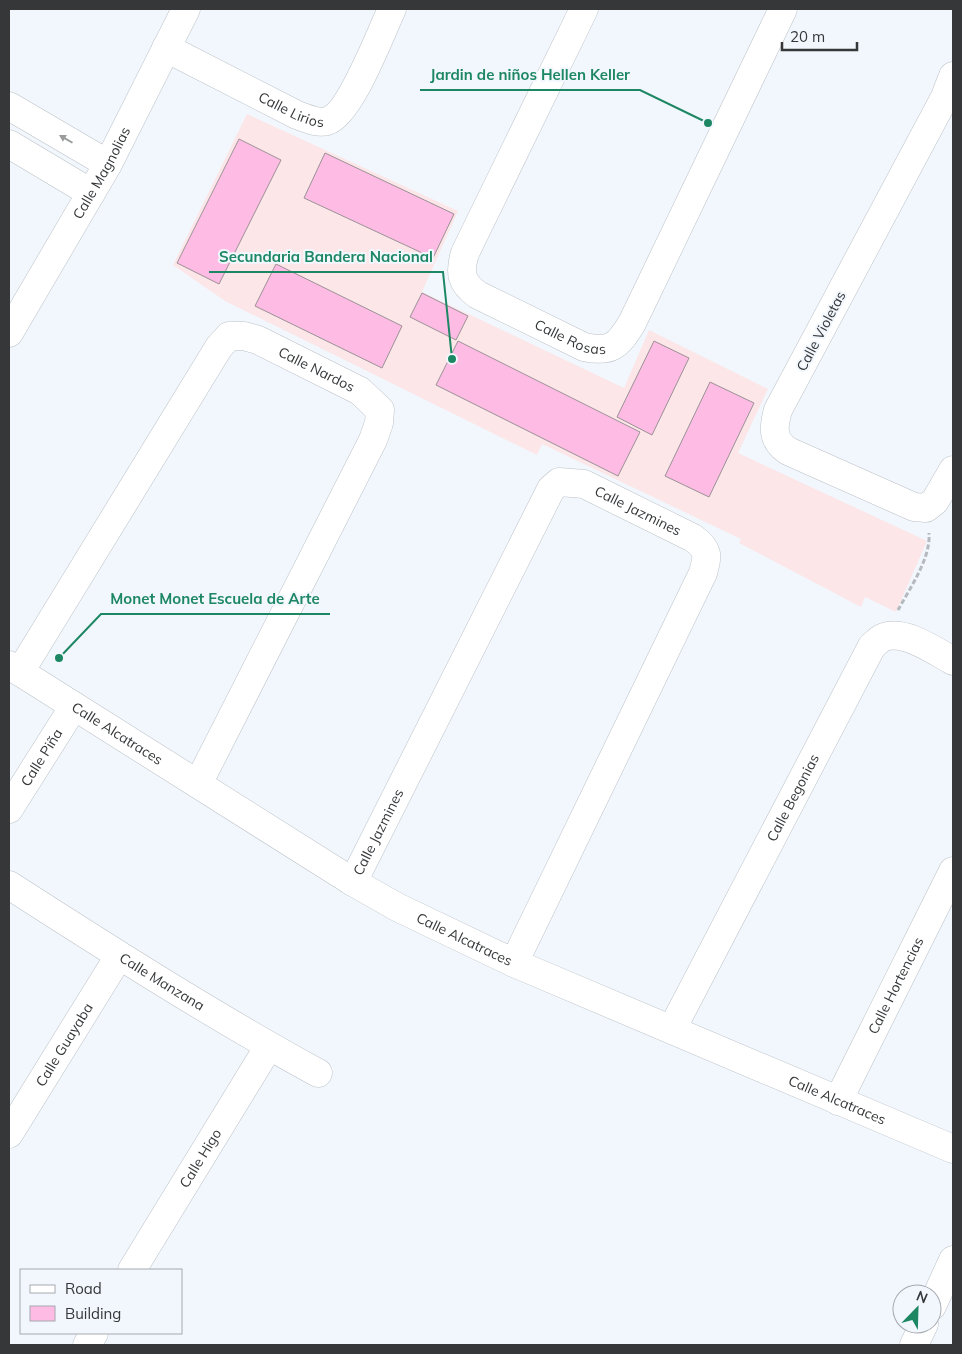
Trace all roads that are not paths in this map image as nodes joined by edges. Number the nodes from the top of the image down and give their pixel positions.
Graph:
1 (186, 9) edge
2 (392, 9) edge
3 (584, 9) edge
4 (783, 9) edge
5 (166, 48) junction
6 (953, 76) edge
7 (9, 106) edge
8 (9, 144) edge
9 (108, 164) junction
10 (90, 193) junction
11 (9, 333) edge
12 (953, 470) edge
13 (953, 661) edge
14 (15, 669) edge
15 (74, 706) junction
16 (198, 784) junction
17 (9, 809) edge
18 (953, 871) edge
19 (353, 882) junction
20 (9, 885) edge
21 (120, 956) junction
22 (514, 963) junction
23 (672, 1029) junction
24 (269, 1046) junction
25 (318, 1073) dead end
26 (838, 1101) junction
27 (9, 1134) edge
28 (953, 1149) edge
29 (953, 1260) edge
30 (133, 1269) edge
31 (942, 1284) edge
32 (93, 1334) edge
33 (87, 1345) edge

1 - 5 street, Calle Magnolias
2 - 5 street, Calle Lirios
3 - 4 street, Calle Rosas
5 - 9 street, Calle Magnolias
6 - 12 street, Calle Violetas
9 -> 7 street
8 - 10 street
9 - 10 street, Calle Magnolias
10 - 11 street, Calle Magnolias
13 - 23 street, Calle Begonias
14 - 15 street, Calle Alcatraces
14 - 16 street, Calle Nardos
15 - 16 street, Calle Alcatraces
15 - 17 street, Calle Piña
16 - 19 street, Calle Alcatraces
18 - 26 street, Calle Hortencias
19 - 22 street, Calle Alcatraces
19 - 22 street, Calle Jazmines
20 - 21 street, Calle Manzana
21 - 24 street, Calle Manzana
21 - 27 street, Calle Guayaba
22 - 23 street, Calle Alcatraces
23 - 26 street, Calle Alcatraces
24 - 25 street, Calle Manzana
24 - 30 street, Calle Higo
26 - 28 street, Calle Alcatraces
29 - 31 street
32 - 33 street

